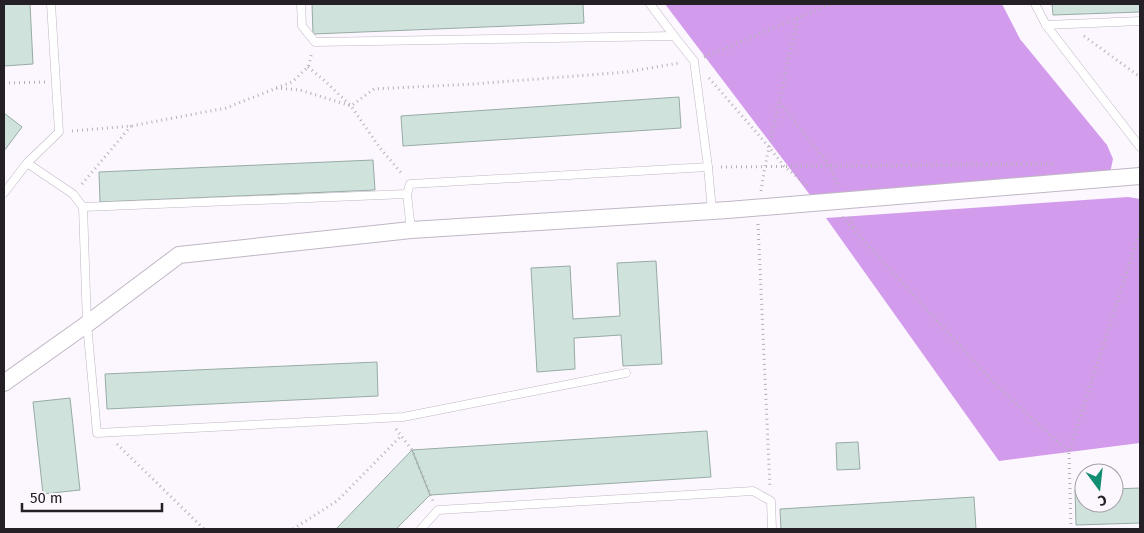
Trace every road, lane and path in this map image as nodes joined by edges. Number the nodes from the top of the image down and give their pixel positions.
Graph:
1 (50, 4) edge
2 (301, 4) edge
3 (650, 4) edge
4 (831, 4) edge
5 (1035, 4) edge
6 (798, 17) junction
7 (1140, 21) edge
8 (1067, 24) junction
9 (1046, 25) junction
10 (674, 36) junction
11 (315, 42) junction
12 (694, 61) junction
13 (308, 67) junction
14 (1140, 76) edge
15 (55, 82) junction
16 (4, 83) edge
17 (276, 88) junction
18 (779, 102) junction
19 (352, 106) junction
20 (131, 126) junction
21 (59, 132) junction
22 (1140, 133) edge
23 (1129, 134) junction
24 (769, 147) junction
25 (1140, 147) edge
26 (28, 163) junction
27 (1053, 164) dead end
28 (765, 166) junction
29 (784, 166) junction
30 (830, 166) junction
31 (708, 167) junction
32 (1140, 176) edge
33 (410, 184) junction
34 (4, 193) edge
35 (73, 194) junction
36 (407, 194) junction
37 (835, 201) junction
38 (83, 207) junction
39 (758, 207) junction
40 (712, 211) junction
41 (411, 230) junction
42 (1140, 231) edge
43 (856, 233) junction
44 (87, 324) junction
45 (626, 373) dead end
46 (4, 383) edge
47 (388, 418) junction
48 (106, 433) junction
49 (401, 436) junction
50 (1068, 452) junction
51 (771, 501) junction
52 (438, 510) junction
53 (204, 529) edge
54 (293, 529) edge
55 (421, 529) edge
56 (772, 529) edge
57 (1071, 529) edge

1 - 15 lane
2 - 11 lane
3 - 10 lane
4 - 6 path
5 - 9 lane
6 - 12 path
6 - 18 path
7 - 8 lane
8 - 9 lane
8 - 14 path
9 - 23 lane
10 - 11 lane
10 - 12 lane
11 - 13 path
12 - 19 path
12 - 24 path
12 - 31 lane
13 - 17 path
13 - 19 path
15 - 16 path
15 - 21 lane
17 - 19 path
17 - 20 path
18 - 24 path
18 - 30 path
19 - 33 path
20 - 21 path
20 - 35 path
21 - 26 lane
22 - 23 lane
23 - 25 lane
24 - 28 path
24 - 29 path
26 - 34 lane
26 - 35 lane
27 - 30 path
28 - 29 path
28 - 31 path
28 - 39 path
29 - 30 path
29 - 37 path
30 - 37 path
31 - 33 lane
31 - 40 lane
32 - 37 street
33 - 36 lane
35 - 38 lane
36 - 38 lane
36 - 41 lane
37 - 39 street
37 - 43 path
37 - 43 path
38 - 44 lane
39 - 40 street
39 - 51 path
40 - 41 street
41 - 44 street
42 - 50 path
43 - 50 path
44 - 46 street
44 - 48 lane
45 - 47 lane
47 - 48 lane
47 - 49 path
48 - 53 path
49 - 52 path
49 - 54 path
50 - 57 path
51 - 52 lane
51 - 56 lane
52 - 55 lane

